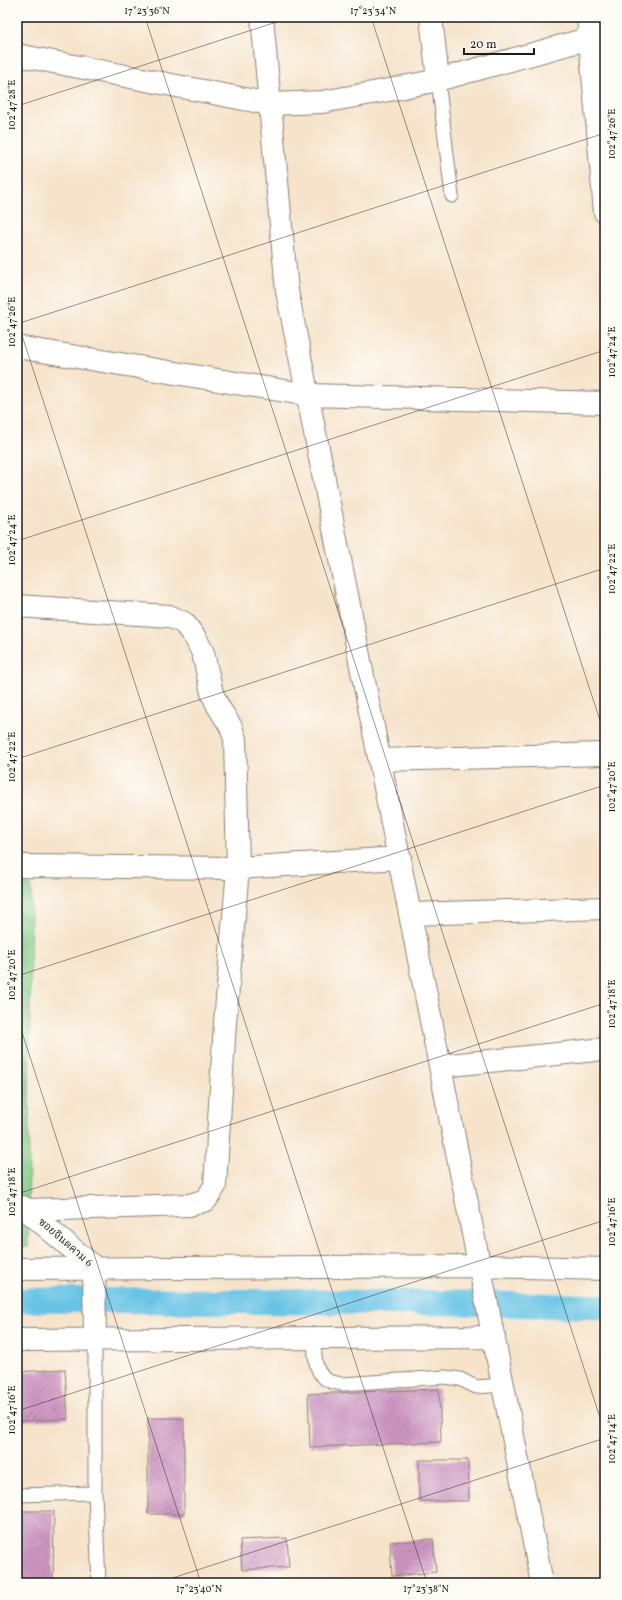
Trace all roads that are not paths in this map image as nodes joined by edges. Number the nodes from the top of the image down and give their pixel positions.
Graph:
1 (262, 17) edge
2 (431, 17) edge
3 (594, 29) edge
4 (17, 55) edge
5 (438, 80) junction
6 (270, 104) junction
7 (452, 196) dead end
8 (605, 212) edge
9 (17, 347) edge
10 (308, 394) junction
11 (605, 403) edge
12 (17, 606) edge
13 (605, 754) edge
14 (380, 760) junction
15 (400, 858) junction
16 (17, 866) edge
17 (238, 868) junction
18 (605, 908) edge
19 (410, 914) junction
20 (605, 1049) edge
21 (441, 1066) junction
22 (22, 1206) edge
23 (480, 1267) junction
24 (94, 1268) junction
25 (17, 1269) edge
26 (605, 1269) edge
27 (494, 1336) junction
28 (95, 1337) junction
29 (314, 1338) junction
30 (17, 1340) edge
31 (503, 1385) junction
32 (96, 1493) junction
33 (17, 1495) edge
34 (99, 1583) edge
35 (542, 1583) edge

1 - 6 street
2 - 5 street
3 - 5 street
3 - 8 street
4 - 6 street
5 - 6 street
5 - 7 lane
6 - 10 street
9 - 10 street
10 - 11 street
10 - 14 street
12 - 17 street
13 - 14 street
14 - 15 street
15 - 17 street
15 - 19 street
16 - 17 street
17 - 22 street
18 - 19 street
19 - 21 street
20 - 21 street
21 - 23 street
22 - 24 street, ซอยจินตคาม 6
23 - 24 street
23 - 26 street
23 - 27 street
24 - 25 street
24 - 28 street
27 - 29 street
27 - 31 street
28 - 29 street
28 - 30 street
28 - 32 lane
29 - 31 lane
31 - 35 street
32 - 33 lane
32 - 34 lane

